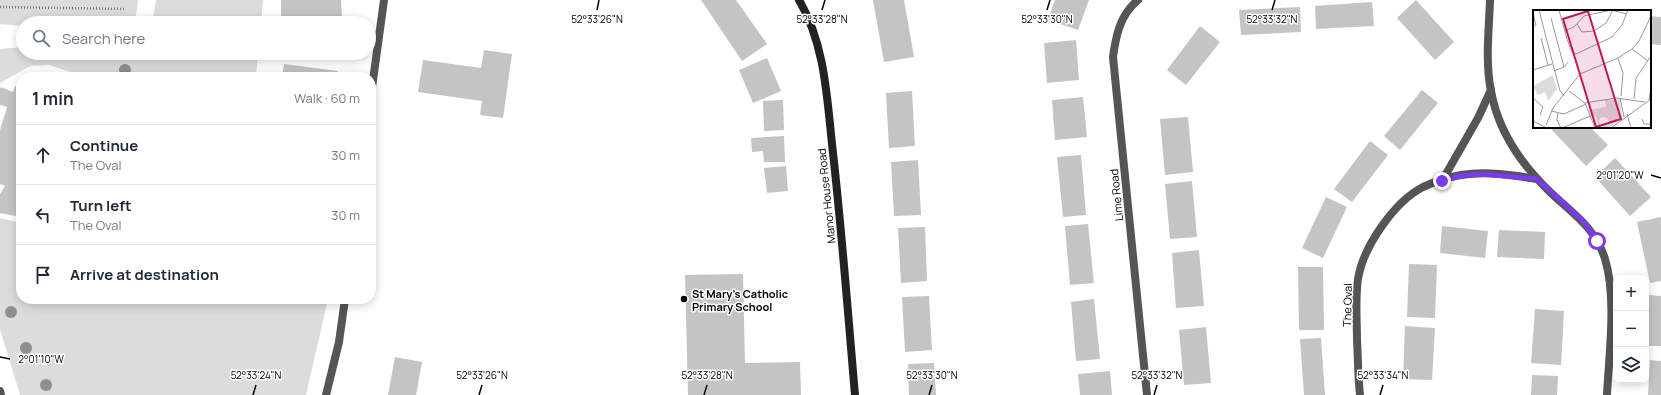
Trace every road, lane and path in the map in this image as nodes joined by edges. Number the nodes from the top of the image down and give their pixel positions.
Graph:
1 (384, 0) edge
2 (799, 0) edge
3 (1138, 0) edge
4 (1490, 0) edge
5 (0, 7) edge
6 (126, 9) dead end
7 (376, 58) edge
8 (376, 60) edge
9 (374, 72) edge
10 (1491, 90) junction
11 (1537, 179) junction
12 (1442, 181) junction
13 (344, 304) edge
14 (0, 391) edge
15 (1, 395) edge
16 (326, 395) edge
17 (855, 395) edge
18 (1147, 395) edge
19 (1360, 395) edge
20 (1607, 395) edge

1 - 7 street
2 - 17 main road, Manor House Road
3 - 18 street, Lime Road
4 - 10 street
5 - 6 path
8 - 9 street
10 - 11 street
10 - 12 street
11 - 12 street, The Oval
11 - 20 street
12 - 19 street, The Oval
13 - 16 street
14 - 15 street

